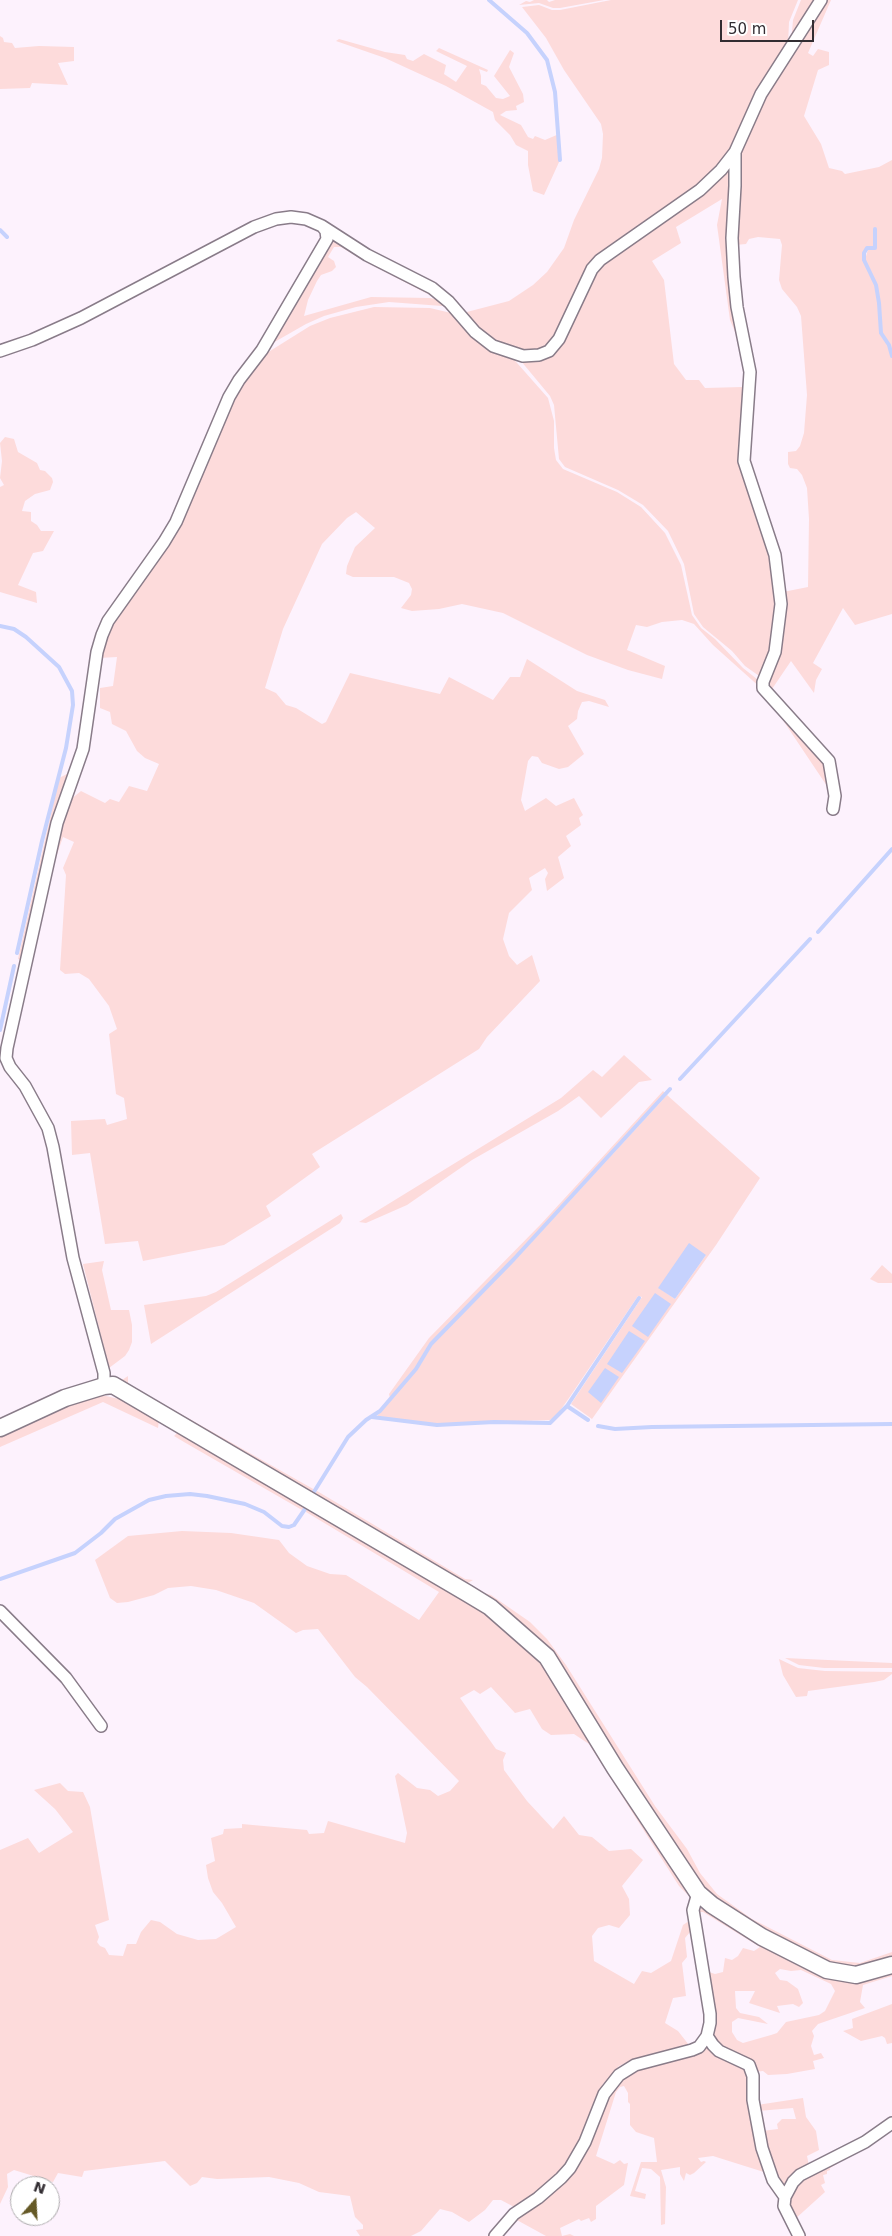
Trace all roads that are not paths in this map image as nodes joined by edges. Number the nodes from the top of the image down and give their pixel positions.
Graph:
1 (821, 0) edge
2 (735, 152) junction
3 (322, 226) junction
4 (0, 352) edge
5 (833, 809) dead end
6 (104, 1386) junction
7 (0, 1428) edge
8 (0, 1611) edge
9 (101, 1726) dead end
10 (698, 1892) junction
11 (892, 1965) edge
12 (707, 2036) junction
13 (892, 2123) edge
14 (785, 2196) junction
15 (495, 2236) edge
16 (799, 2236) edge

1 - 2 street
2 - 3 street
2 - 5 street
3 - 4 street
3 - 6 street
6 - 7 main road
6 - 10 main road
8 - 9 street
10 - 11 main road
10 - 12 street
12 - 14 street
12 - 15 street
13 - 14 street
14 - 16 street

